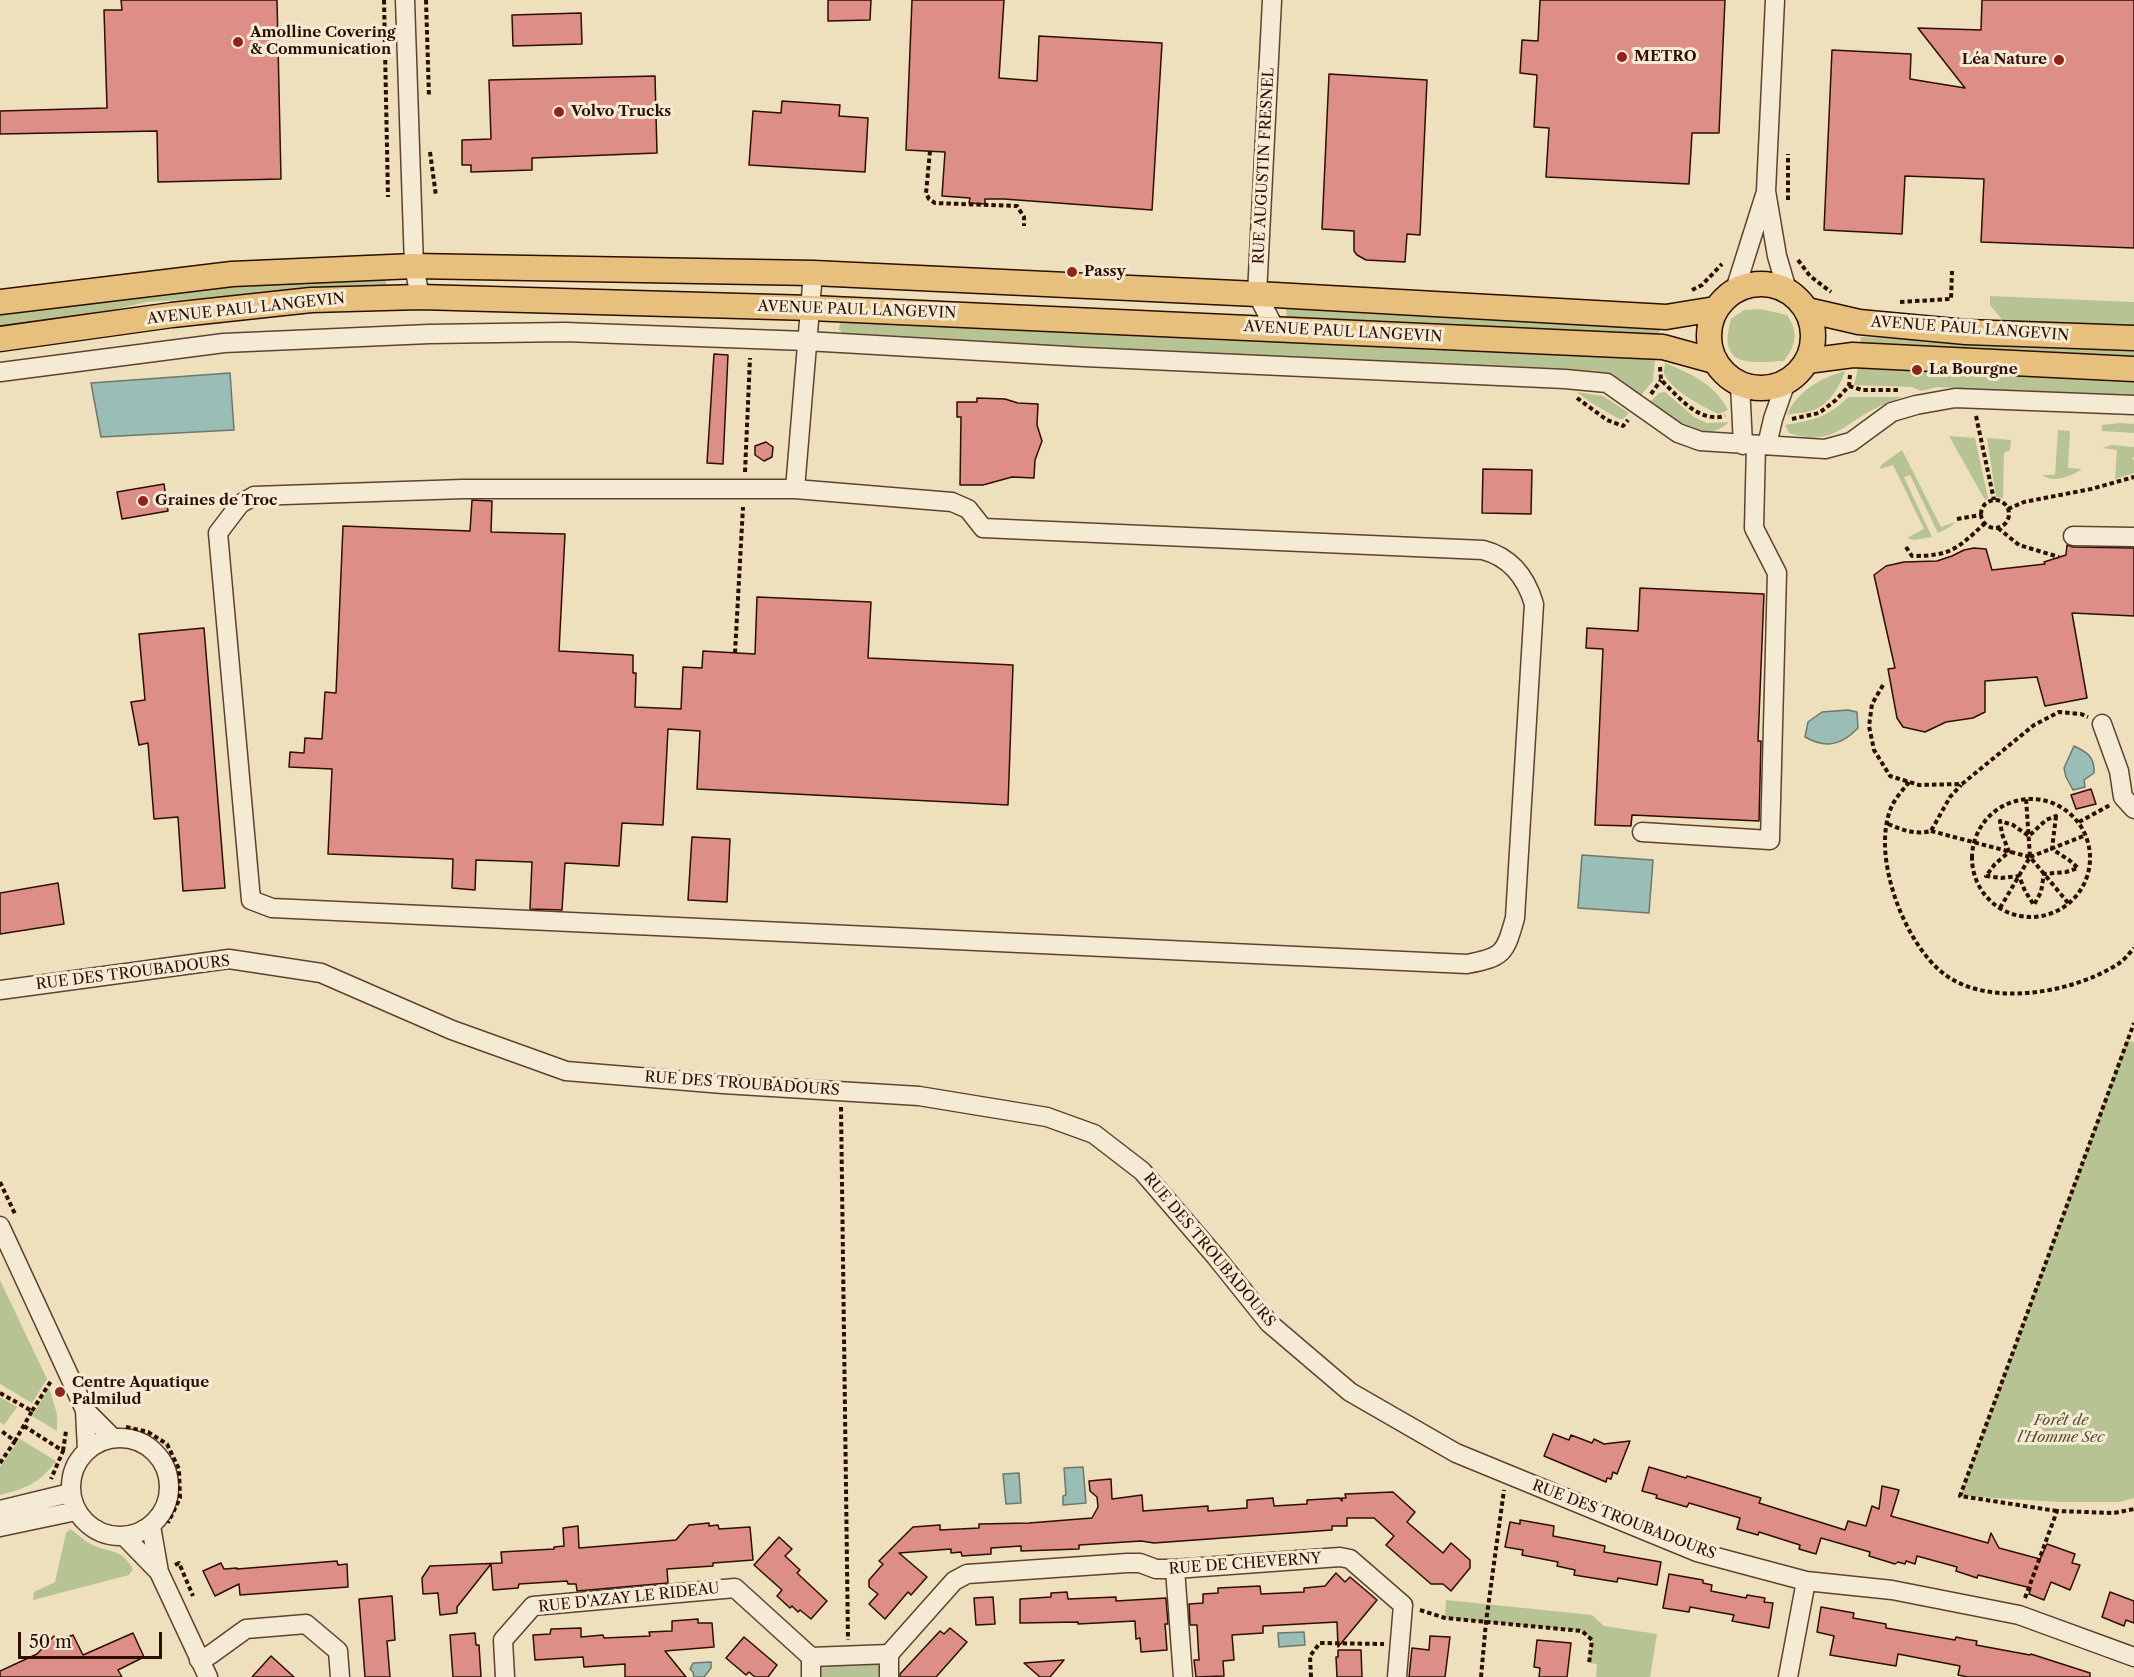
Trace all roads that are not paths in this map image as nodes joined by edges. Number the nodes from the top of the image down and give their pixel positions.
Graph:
1 (405, 0) edge
2 (1272, 0) edge
3 (1775, 0) edge
4 (1766, 191) junction
5 (414, 266) junction
6 (813, 273) junction
7 (1735, 290) junction
8 (1787, 290) junction
9 (1257, 294) junction
10 (420, 297) junction
11 (0, 302) edge
12 (811, 308) junction
13 (1715, 309) junction
14 (1807, 310) junction
15 (1275, 328) junction
16 (2134, 338) edge
17 (0, 339) edge
18 (806, 341) junction
19 (1714, 361) junction
20 (1807, 361) junction
21 (2134, 369) edge
22 (0, 372) edge
23 (1786, 382) junction
24 (1740, 384) junction
25 (2134, 405) edge
26 (1755, 445) junction
27 (795, 489) junction
28 (2073, 536) dead end
29 (2134, 537) edge
30 (2102, 724) road end
31 (2129, 803) edge
32 (1642, 832) dead end
33 (0, 990) edge
34 (0, 1226) edge
35 (85, 1410) junction
36 (115, 1432) junction
37 (87, 1450) junction
38 (70, 1493) junction
39 (0, 1510) edge
40 (76, 1511) junction
41 (0, 1527) edge
42 (158, 1527) junction
43 (125, 1537) junction
44 (1175, 1569) junction
45 (159, 1572) junction
46 (1806, 1581) junction
47 (889, 1654) junction
48 (811, 1656) junction
49 (2134, 1656) edge
50 (199, 1660) junction
51 (207, 1677) edge
52 (340, 1677) edge
53 (505, 1677) edge
54 (811, 1677) edge
55 (890, 1677) edge
56 (1183, 1677) edge
57 (1397, 1677) edge
58 (1788, 1677) edge

1 - 5 street
2 - 9 street, RUE AUGUSTIN FRESNEL
3 - 4 street
4 - 7 street
4 - 8 street
5 - 6 main road, AVENUE PAUL LANGEVIN
5 - 10 street
5 - 11 main road, AVENUE PAUL LANGEVIN
6 - 9 main road, AVENUE PAUL LANGEVIN
6 - 12 street
7 - 8 main road
7 - 13 main road
8 - 14 main road
9 - 13 main road, AVENUE PAUL LANGEVIN
9 - 15 street
10 - 12 main road, AVENUE PAUL LANGEVIN
10 - 17 main road, AVENUE PAUL LANGEVIN
12 - 15 main road, AVENUE PAUL LANGEVIN
12 - 18 street
13 - 19 main road
14 - 16 main road, AVENUE PAUL LANGEVIN
14 - 20 main road
15 - 19 main road, AVENUE PAUL LANGEVIN
18 - 22 street
18 - 26 street
18 - 27 street
19 - 24 main road
20 - 21 main road, AVENUE PAUL LANGEVIN
20 - 23 main road
23 - 24 main road
23 - 26 street
24 - 26 street
25 - 26 street
26 - 32 street
27 - 27 street
28 - 29 street
30 - 31 street
33 - 46 street, RUE DES TROUBADOURS
34 - 35 street
35 - 36 street
35 - 37 street
36 - 37 street
36 - 42 street
37 - 38 street
38 - 39 street
38 - 40 street
40 - 41 street
40 - 43 street
42 - 43 street
42 - 45 street
43 - 45 street
44 - 47 street, RUE DE CHEVERNY
44 - 56 street
44 - 57 street, RUE DE CHEVERNY
45 - 50 street
46 - 49 street, RUE DES TROUBADOURS
46 - 58 street
47 - 48 street
47 - 55 street
48 - 53 street, RUE D'AZAY LE RIDEAU
48 - 54 street
50 - 51 street
50 - 52 street

